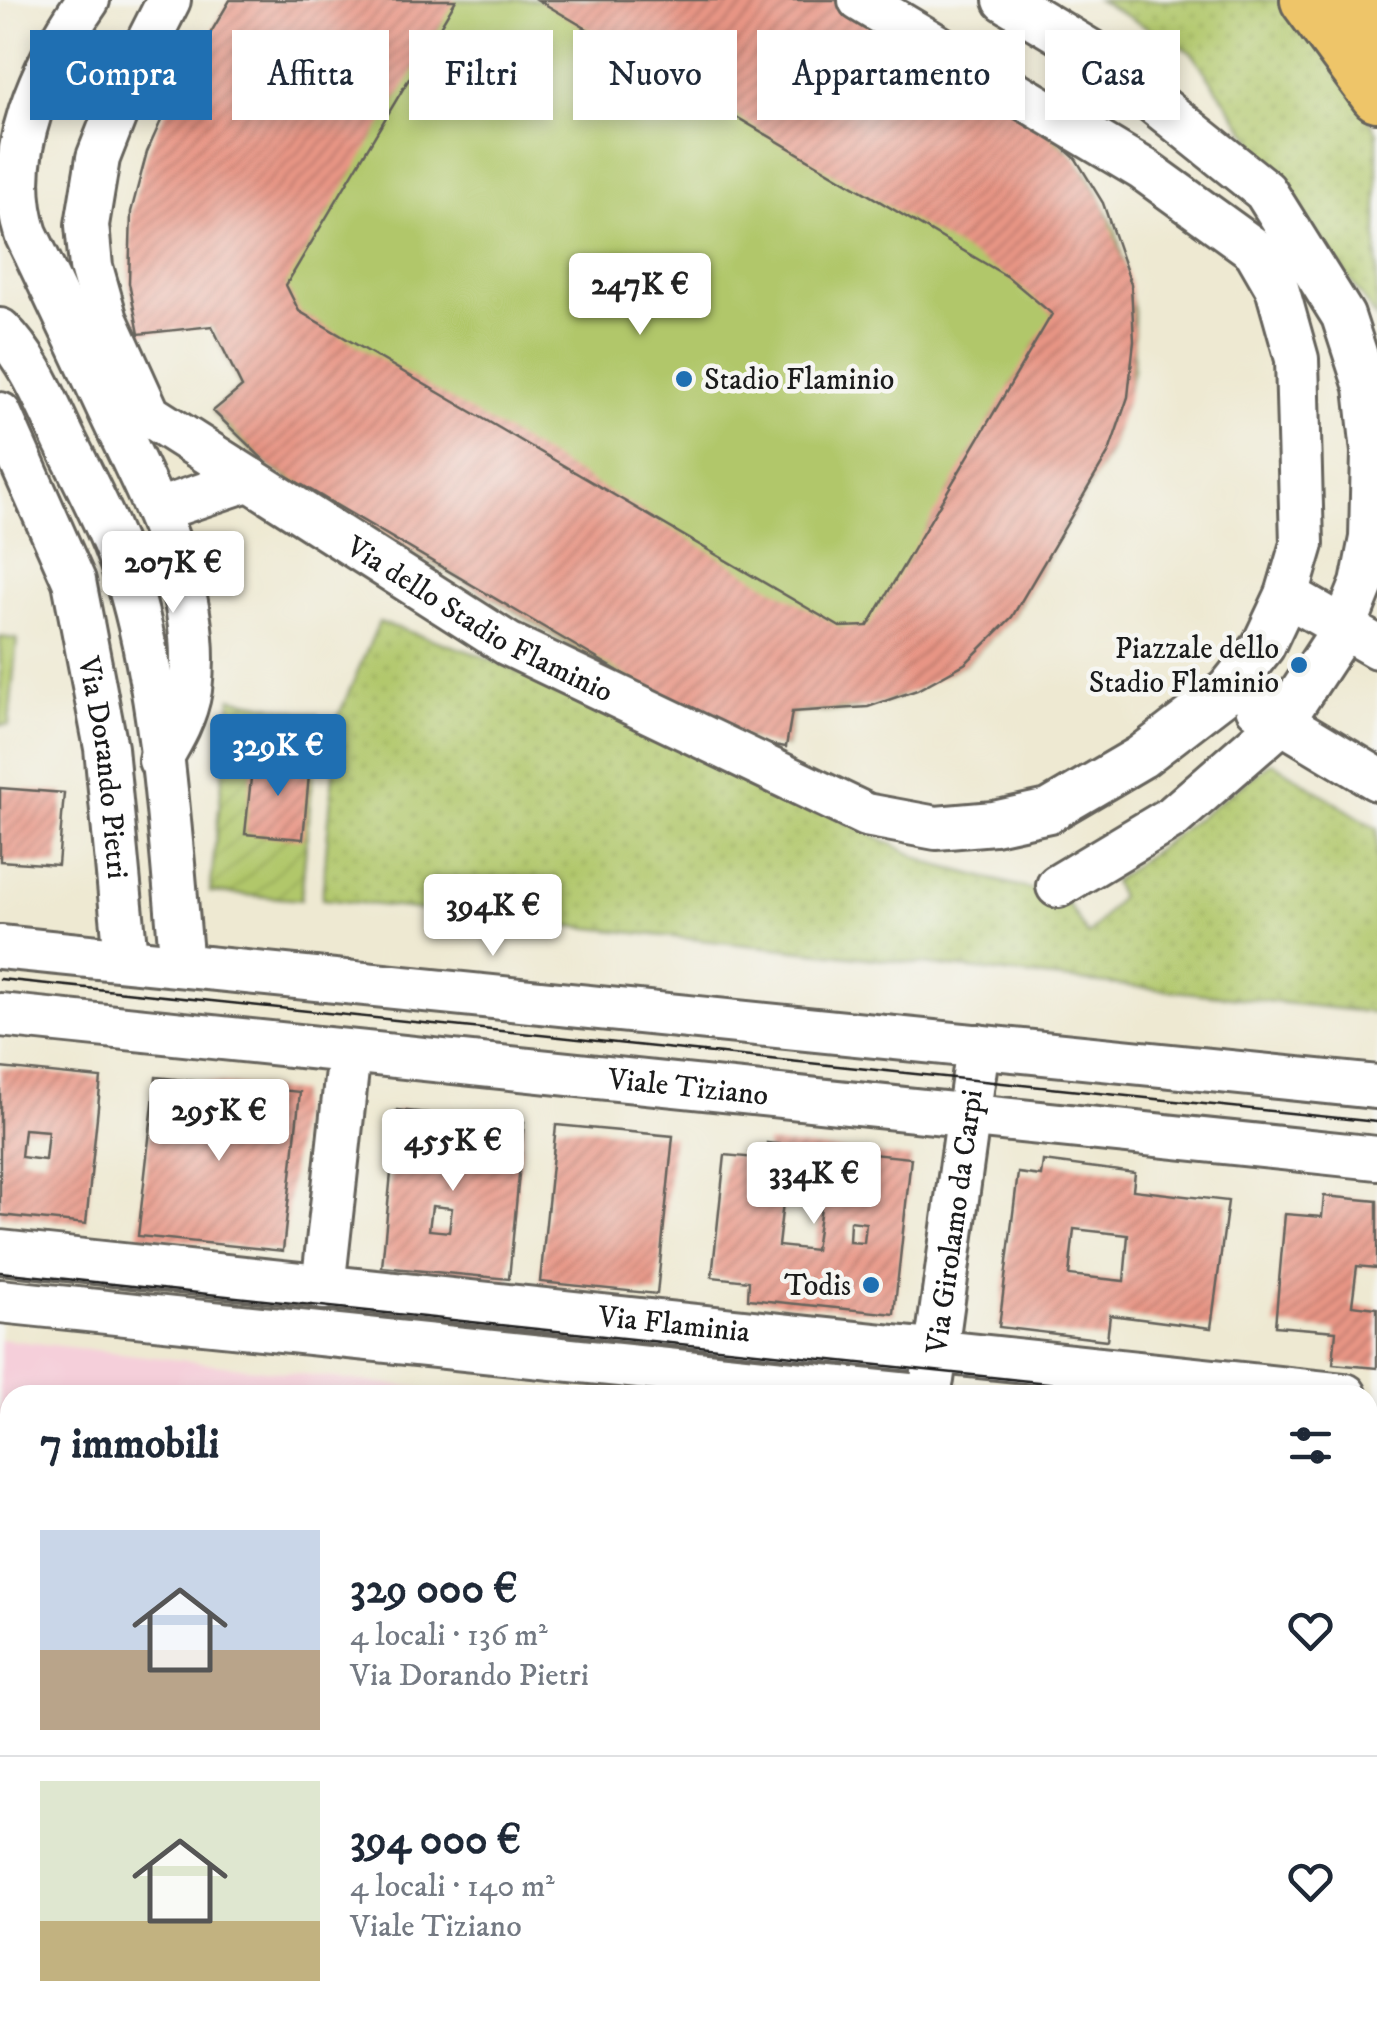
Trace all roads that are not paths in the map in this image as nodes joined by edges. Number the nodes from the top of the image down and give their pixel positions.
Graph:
1 (88, 0) edge
2 (169, 0) edge
3 (860, 0) edge
4 (1005, 0) edge
5 (1307, 0) edge
6 (1355, 0) edge
7 (1377, 30) edge
8 (1377, 95) edge
9 (0, 330) edge
10 (0, 414) edge
11 (250, 480) junction
12 (158, 510) junction
13 (1287, 595) junction
14 (134, 608) junction
15 (81, 618) junction
16 (1361, 636) edge
17 (1228, 690) junction
18 (1282, 722) junction
19 (160, 760) junction
20 (1377, 779) edge
21 (1058, 886) dead end
22 (0, 947) edge
23 (126, 958) junction
24 (182, 965) junction
25 (0, 1015) edge
26 (978, 1046) junction
27 (349, 1052) junction
28 (1377, 1087) edge
29 (968, 1116) junction
30 (1377, 1158) edge
31 (0, 1252) edge
32 (322, 1288) junction
33 (0, 1302) edge
34 (932, 1374) edge
35 (811, 1385) edge
36 (1148, 1385) edge

1 - 12 street
2 - 11 street, Via dello Stadio Flaminio
3 - 13 street
4 - 16 street
5 - 8 main road
6 - 7 main road
9 - 14 street, Via Dorando Pietri
10 - 15 street, Via Dorando Pietri
11 - 12 street
11 - 17 street, Via dello Stadio Flaminio
12 - 19 street
13 - 16 street
13 - 17 street
14 - 15 street
14 - 19 street, Via Dorando Pietri
15 - 23 street, Via Dorando Pietri
16 - 18 street
17 - 18 street
18 - 20 street
18 - 21 street
19 - 24 street, Via Dorando Pietri
22 - 23 street
23 - 24 street
24 - 26 street
25 - 27 street, Viale Tiziano
26 - 28 street
26 - 29 street, Via Girolamo da Carpi
27 - 29 street, Viale Tiziano
27 - 32 street
29 - 30 street, Viale Tiziano
29 - 34 street, Via Girolamo da Carpi
31 - 32 street, Via Flaminia
32 - 34 street, Via Flaminia
33 - 35 street, Via Flaminia
34 - 36 street, Via Flaminia

